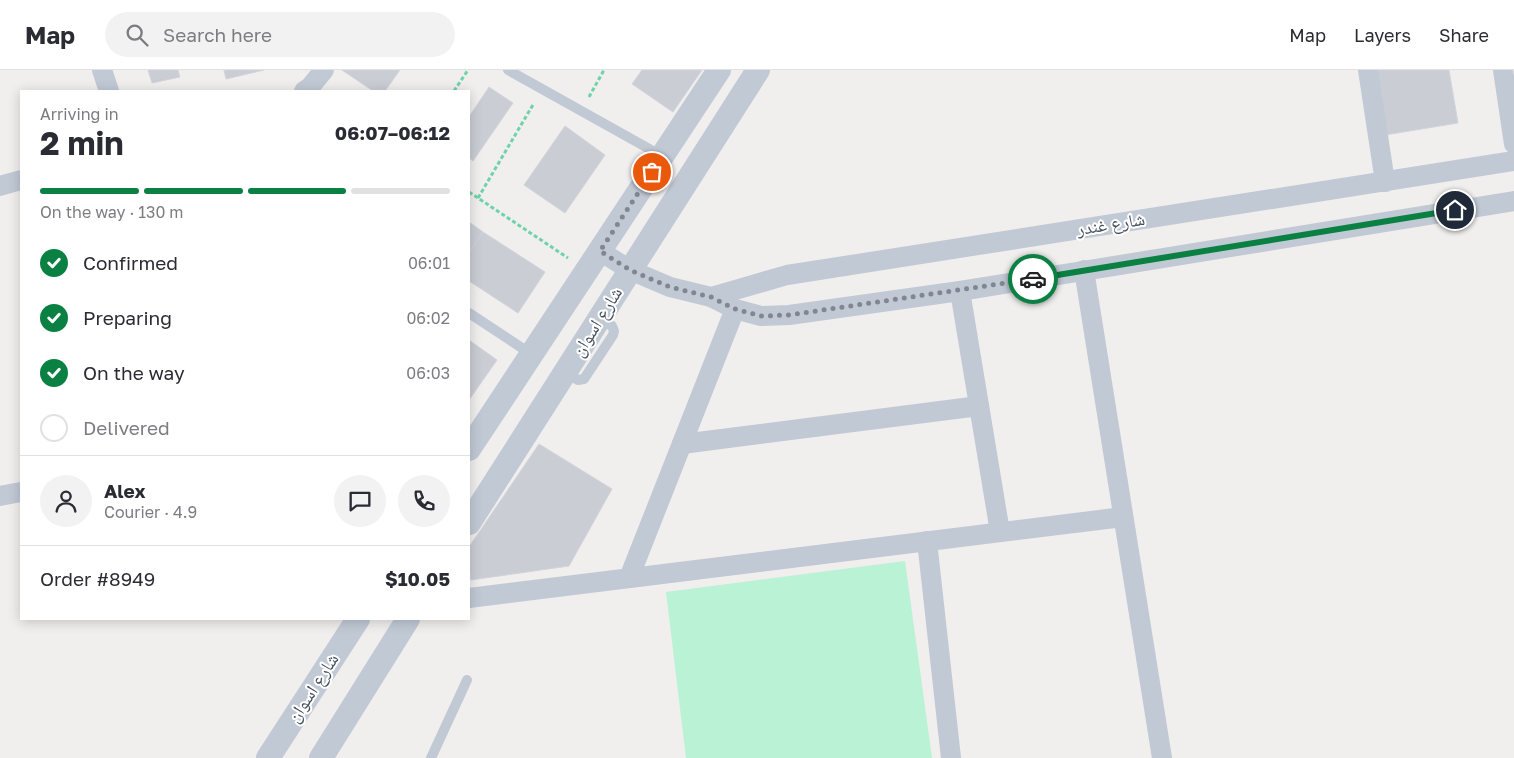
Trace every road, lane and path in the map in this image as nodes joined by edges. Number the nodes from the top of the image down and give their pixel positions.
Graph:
1 (102, 70) edge
2 (324, 70) edge
3 (468, 70) edge
4 (508, 70) edge
5 (604, 70) edge
6 (719, 70) edge
7 (758, 70) edge
8 (1368, 70) edge
9 (1503, 70) edge
10 (109, 90) edge
11 (310, 90) edge
12 (455, 90) edge
13 (542, 90) junction
14 (581, 111) junction
15 (1514, 144) edge
16 (662, 156) junction
17 (1514, 161) edge
18 (20, 180) edge
19 (1385, 182) junction
20 (0, 186) edge
21 (470, 193) edge
22 (478, 198) junction
23 (1514, 201) edge
24 (600, 251) junction
25 (587, 270) junction
26 (630, 270) junction
27 (1084, 270) junction
28 (960, 291) junction
29 (711, 297) junction
30 (735, 309) junction
31 (470, 314) edge
32 (532, 354) junction
33 (979, 406) junction
34 (682, 444) junction
35 (470, 448) edge
36 (20, 492) edge
37 (0, 496) edge
38 (1123, 517) junction
39 (470, 522) edge
40 (1000, 532) junction
41 (927, 541) junction
42 (629, 578) junction
43 (470, 598) edge
44 (357, 620) edge
45 (407, 620) edge
46 (468, 680) dead end
47 (268, 758) edge
48 (321, 758) edge
49 (431, 758) edge
50 (951, 758) edge
51 (1162, 758) edge

1 - 10 street
2 - 11 street
3 - 12 path
4 - 13 lane
5 - 14 path
6 - 16 street, شارع اسوان
7 - 26 street, شارع اسوان
8 - 19 street
9 - 15 street
13 - 14 lane
13 - 22 path
14 - 16 lane
16 - 24 street, شارع اسوان
17 - 19 street, شارع غندر
18 - 20 street
19 - 29 street, شارع غندر
21 - 22 path
22 - 25 path
23 - 27 street, شارع غندر
24 - 25 street, شارع اسوان
24 - 26 street, شارع غندر
25 - 32 street, شارع اسوان
26 - 29 street, شارع غندر
26 - 39 street, شارع اسوان
27 - 28 street, شارع غندر
27 - 38 street
28 - 30 street, شارع غندر
28 - 33 street
29 - 30 street, شارع غندر
30 - 34 street
31 - 32 lane
32 - 35 street, شارع اسوان
33 - 34 street
33 - 40 street
34 - 42 street
36 - 37 street
38 - 40 street
38 - 51 street
40 - 41 street
41 - 42 street
41 - 50 street
42 - 43 street
44 - 47 street, شارع اسوان
45 - 48 street
46 - 49 lane

